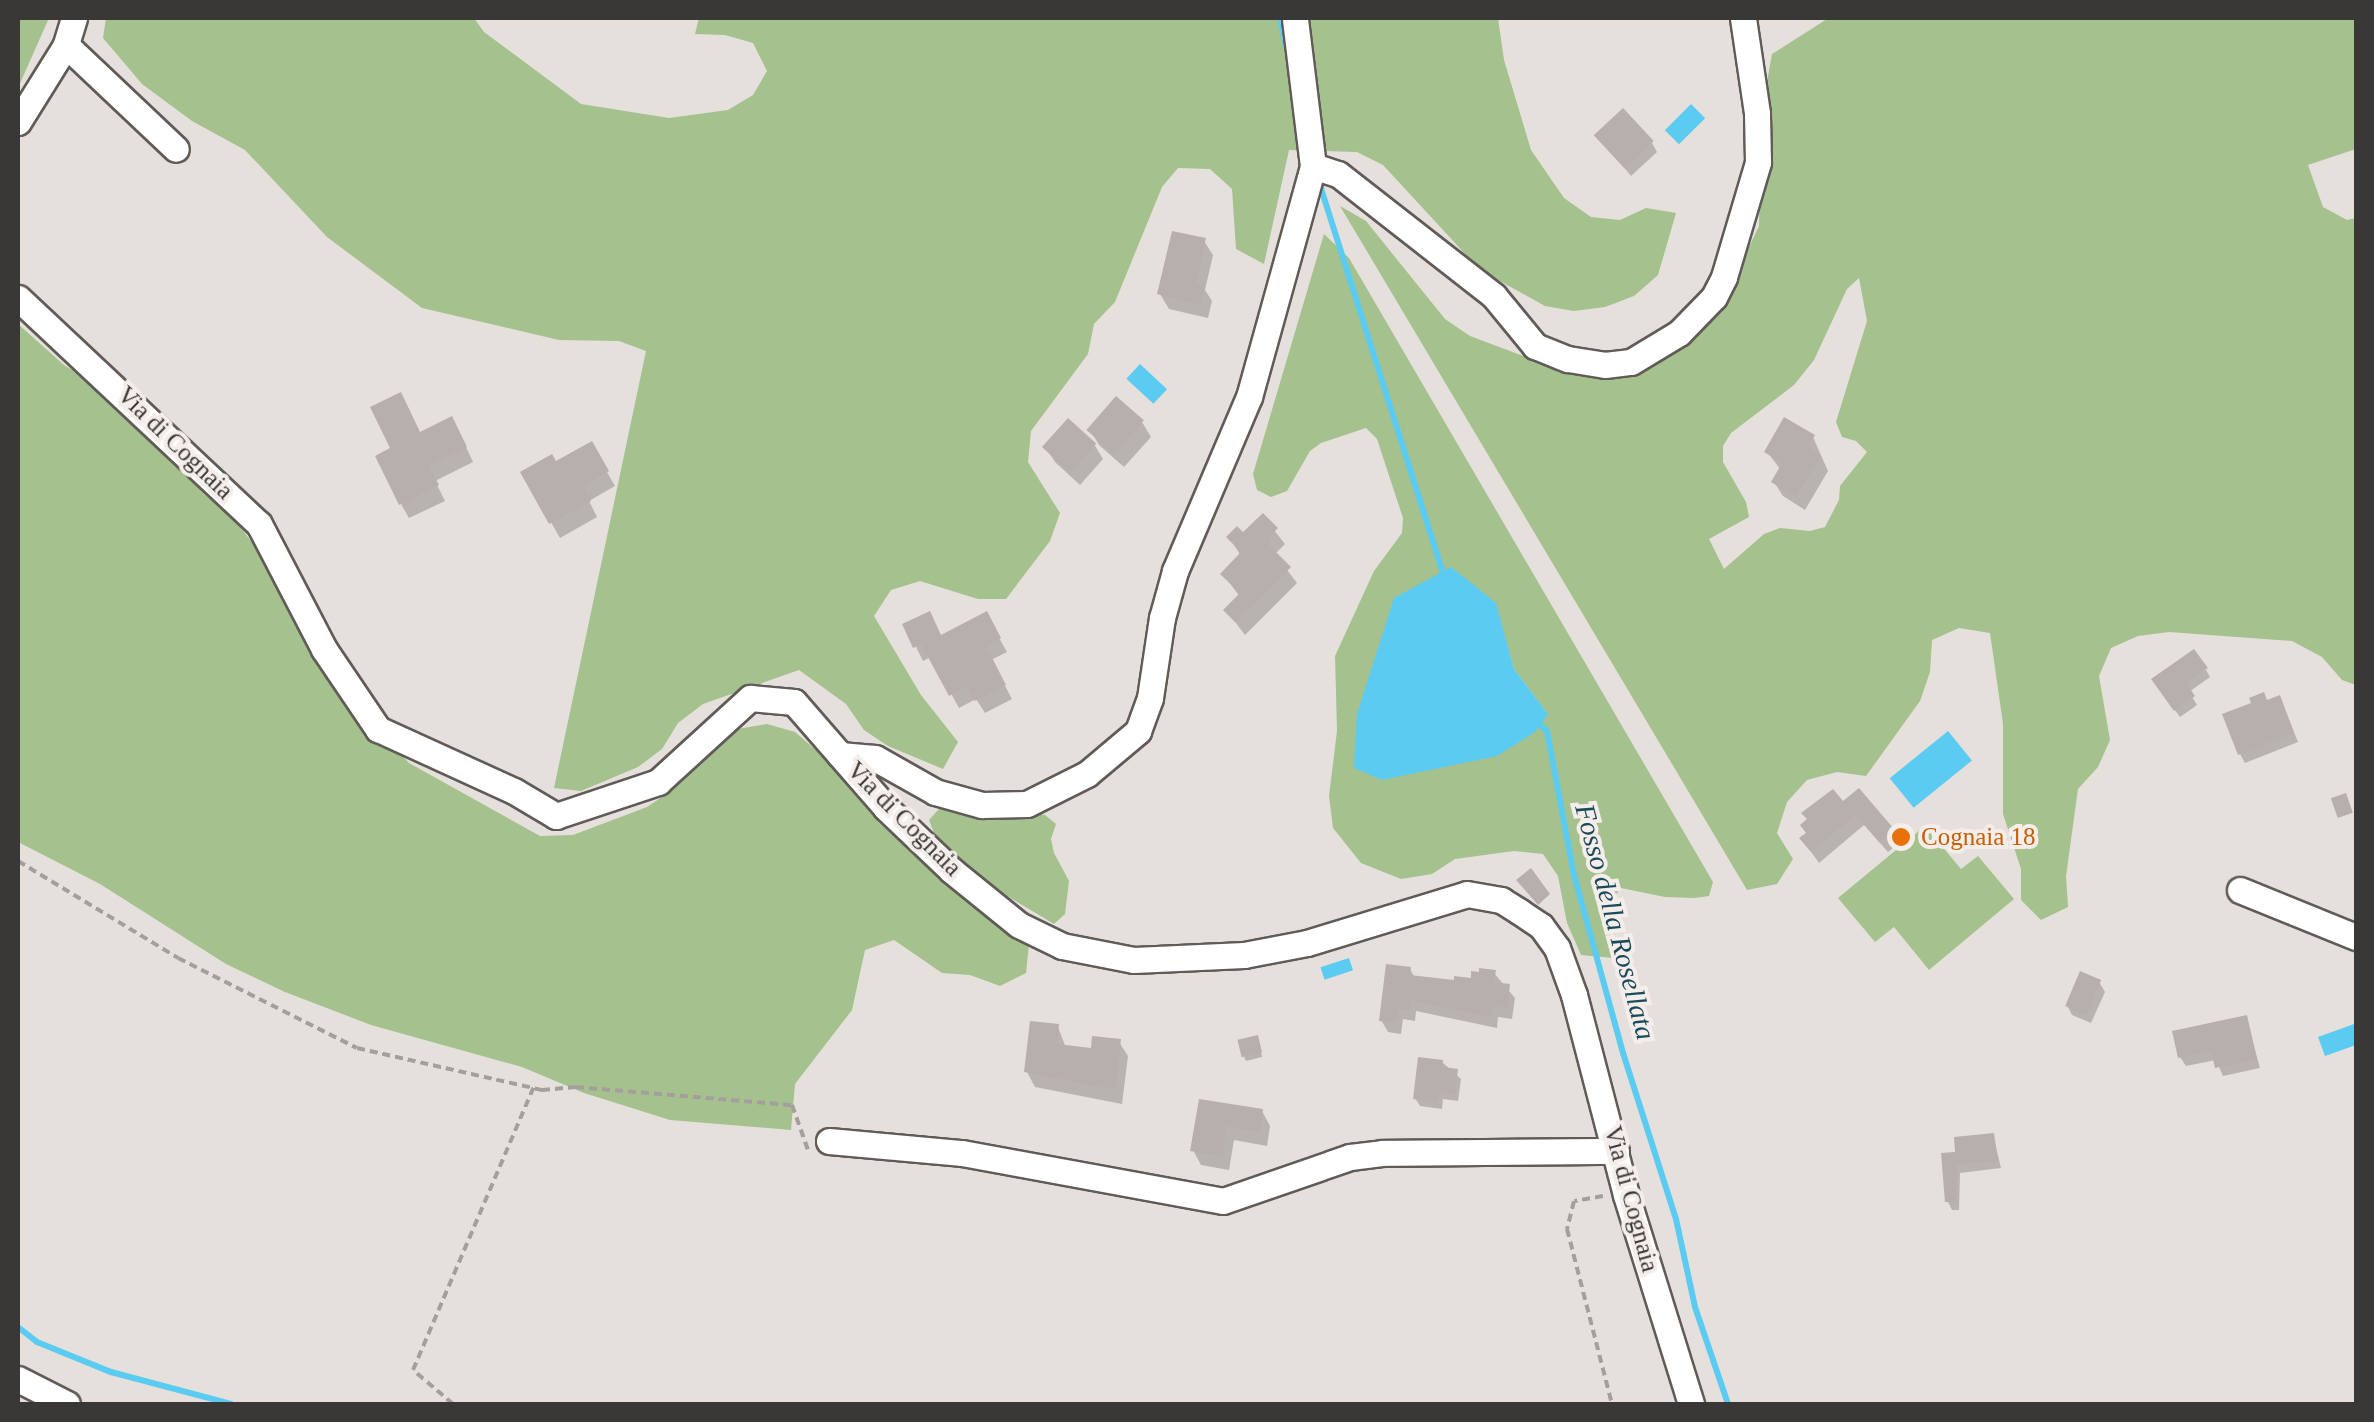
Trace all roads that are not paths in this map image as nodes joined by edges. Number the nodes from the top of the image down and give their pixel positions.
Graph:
1 (74, 18) edge
2 (1743, 18) edge
3 (1295, 20) dead end
4 (66, 44) junction
5 (18, 122) edge
6 (176, 149) dead end
7 (1313, 166) junction
8 (18, 298) edge
9 (840, 755) junction
10 (2240, 890) dead end
11 (2356, 936) edge
12 (829, 1141) road end
13 (1616, 1151) junction
14 (18, 1379) edge
15 (67, 1404) edge
16 (1691, 1404) edge

1 - 4 street
2 - 7 street
3 - 7 street
4 - 5 street
4 - 6 street
7 - 9 street
8 - 9 street, Via di Cognaia
9 - 13 street, Via di Cognaia
10 - 11 street
12 - 13 street
13 - 16 street, Via di Cognaia
14 - 15 street

